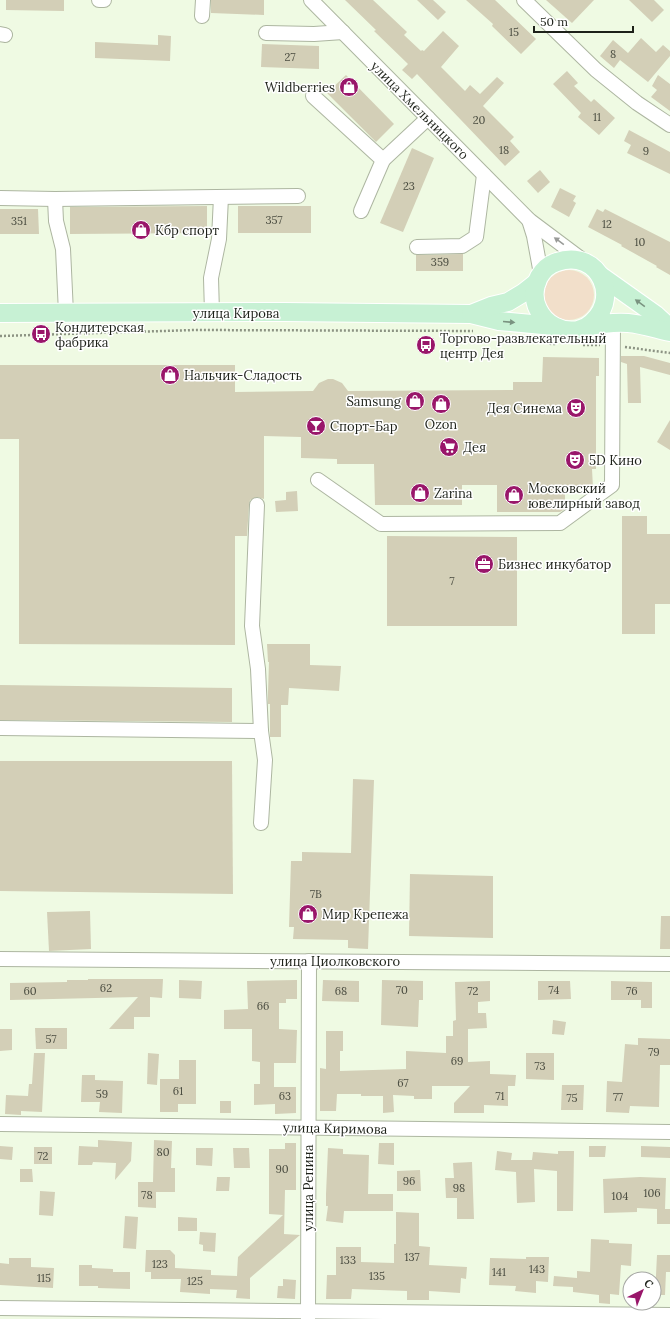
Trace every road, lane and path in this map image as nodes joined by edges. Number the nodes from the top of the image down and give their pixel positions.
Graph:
1 (99, 0) edge
2 (104, 0) edge
3 (203, 0) edge
4 (529, 2) edge
5 (319, 3) edge
6 (202, 16) dead end
7 (343, 32) junction
8 (266, 33) dead end
9 (313, 96) dead end
10 (428, 118) junction
11 (670, 125) edge
12 (383, 160) junction
13 (484, 175) junction
14 (298, 196) dead end
15 (221, 197) junction
16 (0, 198) edge
17 (55, 199) junction
18 (361, 211) dead end
19 (529, 220) junction
20 (417, 247) dead end
21 (594, 270) junction
22 (539, 278) junction
23 (0, 313) edge
24 (66, 313) junction
25 (212, 313) junction
26 (471, 314) junction
27 (613, 324) junction
28 (553, 326) junction
29 (586, 327) junction
30 (670, 328) edge
31 (345, 331) dead end
32 (670, 332) edge
33 (0, 336) edge
34 (318, 480) dead end
35 (257, 505) dead end
36 (0, 728) edge
37 (261, 731) junction
38 (261, 823) dead end
39 (0, 960) edge
40 (309, 961) junction
41 (670, 964) edge
42 (0, 1124) edge
43 (309, 1127) junction
44 (670, 1132) edge
45 (0, 1308) edge
46 (308, 1315) edge
47 (670, 1315) edge

1 - 2 street
3 - 6 street
4 - 11 street
5 - 7 street, улица Хмельницкого
7 - 8 street
7 - 10 street, улица Хмельницкого
9 - 12 street
10 - 12 street
10 - 13 street, улица Хмельницкого
12 - 18 street
13 - 19 street, улица Хмельницкого
13 - 20 street
14 - 15 street
15 - 17 street
15 - 25 street
16 - 17 street
17 - 24 street
21 -> 19 street, улица Хмельницкого
19 - 22 street
21 - 22 main road
21 - 29 main road
30 -> 21 main road
22 - 26 main road
22 - 28 main road
23 - 24 main road, улица Кирова
24 - 25 main road, улица Кирова
25 - 26 main road, улица Кирова
26 -> 28 main road
27 - 29 main road
27 - 32 main road
27 - 34 street
28 - 29 main road
31 - 33 path
35 - 37 street
36 - 37 street
37 - 38 street
39 - 40 street, улица Циолковского
40 - 41 street, улица Циолковского
40 - 43 street, улица Репина
42 - 43 street, улица Киримова
43 - 44 street, улица Киримова
43 - 46 street, улица Репина
45 - 46 street
46 - 47 street

